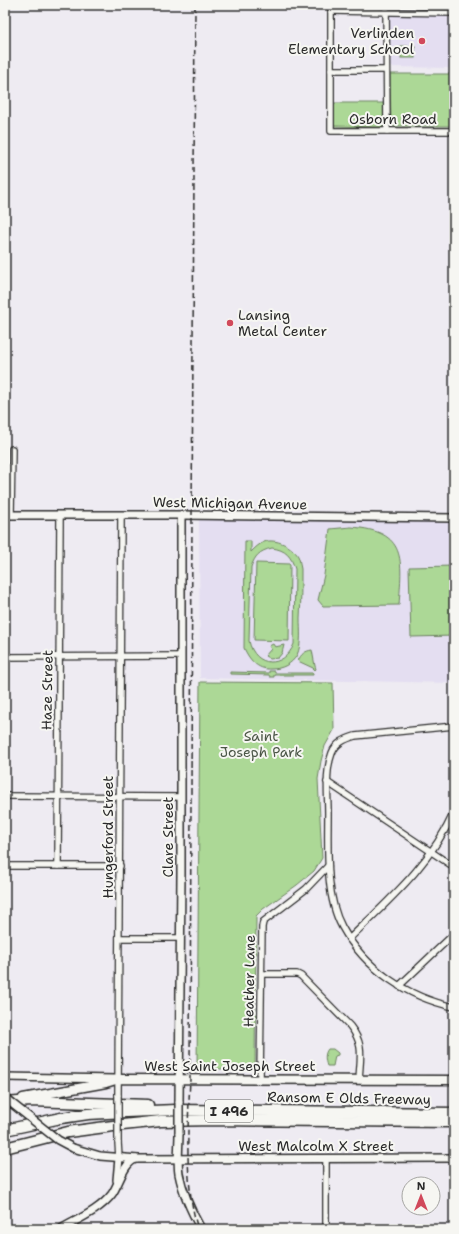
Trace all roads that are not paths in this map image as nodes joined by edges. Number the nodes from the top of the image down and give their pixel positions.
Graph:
1 (386, 5) edge
2 (331, 8) edge
3 (386, 12) junction
4 (454, 12) edge
5 (331, 70) junction
6 (386, 70) junction
7 (387, 131) junction
8 (454, 132) edge
9 (12, 449) dead end
10 (8, 515) edge
11 (60, 515) junction
12 (121, 515) junction
13 (181, 515) junction
14 (454, 518) edge
15 (5, 656) edge
16 (59, 656) junction
17 (181, 656) junction
18 (120, 657) junction
19 (454, 726) edge
20 (327, 782) junction
21 (5, 796) edge
22 (58, 796) junction
23 (120, 797) junction
24 (181, 797) junction
25 (454, 812) edge
26 (432, 852) junction
27 (5, 866) edge
28 (58, 866) junction
29 (120, 866) junction
30 (328, 866) junction
31 (454, 867) edge
32 (454, 934) edge
33 (119, 938) junction
34 (180, 938) junction
35 (349, 939) junction
36 (262, 974) junction
37 (399, 986) junction
38 (454, 1007) edge
39 (5, 1077) edge
40 (119, 1079) junction
41 (179, 1079) junction
42 (260, 1080) junction
43 (359, 1080) junction
44 (454, 1080) edge
45 (5, 1098) edge
46 (5, 1102) edge
47 (284, 1111) junction
48 (454, 1113) edge
49 (454, 1122) edge
50 (103, 1127) junction
51 (5, 1130) edge
52 (5, 1148) edge
53 (5, 1154) edge
54 (118, 1158) junction
55 (326, 1158) junction
56 (454, 1158) edge
57 (138, 1159) junction
58 (179, 1159) junction
59 (115, 1188) junction
60 (61, 1229) edge
61 (200, 1229) edge
62 (326, 1229) edge

1 - 3 street
2 - 3 street
2 - 5 street
3 - 4 street
3 - 6 street
5 - 6 street
5 - 7 street, Osborn Road
6 - 7 street
7 - 8 street, Osborn Road
9 - 10 street
10 - 11 street, West Michigan Avenue
11 - 12 street, West Michigan Avenue
11 - 16 street, Haze Street
12 - 13 street, West Michigan Avenue
12 - 18 street, Hungerford Street
13 - 14 street, West Michigan Avenue
13 - 17 street, Clare Street
15 - 16 street
16 - 18 street
16 - 22 street, Haze Street
17 - 18 street
17 - 24 street, Clare Street
18 - 23 street, Hungerford Street
19 - 20 street
20 - 26 street
20 - 30 street
21 - 22 street
22 - 23 street
22 - 28 street, Haze Street
23 - 24 street
23 - 29 street, Hungerford Street
24 - 34 street, Clare Street
25 - 26 street
26 - 31 street
26 - 35 street
27 - 28 street
28 - 29 street
29 - 33 street, Hungerford Street
30 - 35 street
30 - 36 street, Heather Lane
32 - 37 street
33 - 34 street
33 - 40 street, Hungerford Street
34 - 41 street, Clare Street
35 - 37 street
36 - 42 street, Heather Lane
36 - 43 street
37 - 38 street
39 - 40 street, West Saint Joseph Street
40 - 41 main road, West Saint Joseph Street
40 - 46 main road
40 - 54 street, Hungerford Street, bridge
41 - 42 main road, West Saint Joseph Street
41 - 58 street, Clare Street, bridge
42 - 43 main road, West Saint Joseph Street
43 - 44 main road, West Saint Joseph Street
45 - 54 street, West Malcolm X Street, bridge
46 - 47 highway
47 - 48 highway, Ransom E Olds Freeway / I 496
47 - 51 highway, Ransom E Olds Freeway / I 496
49 - 50 highway, Ransom E Olds Freeway / I 496
50 - 52 highway, I 496
50 - 53 highway
54 - 57 street, West Malcolm X Street
54 - 59 street
55 - 56 street, West Malcolm X Street
55 - 58 street, West Malcolm X Street
55 - 62 street
57 - 58 street, West Malcolm X Street
57 - 59 street
58 - 61 street, Clare Street
59 - 60 street

